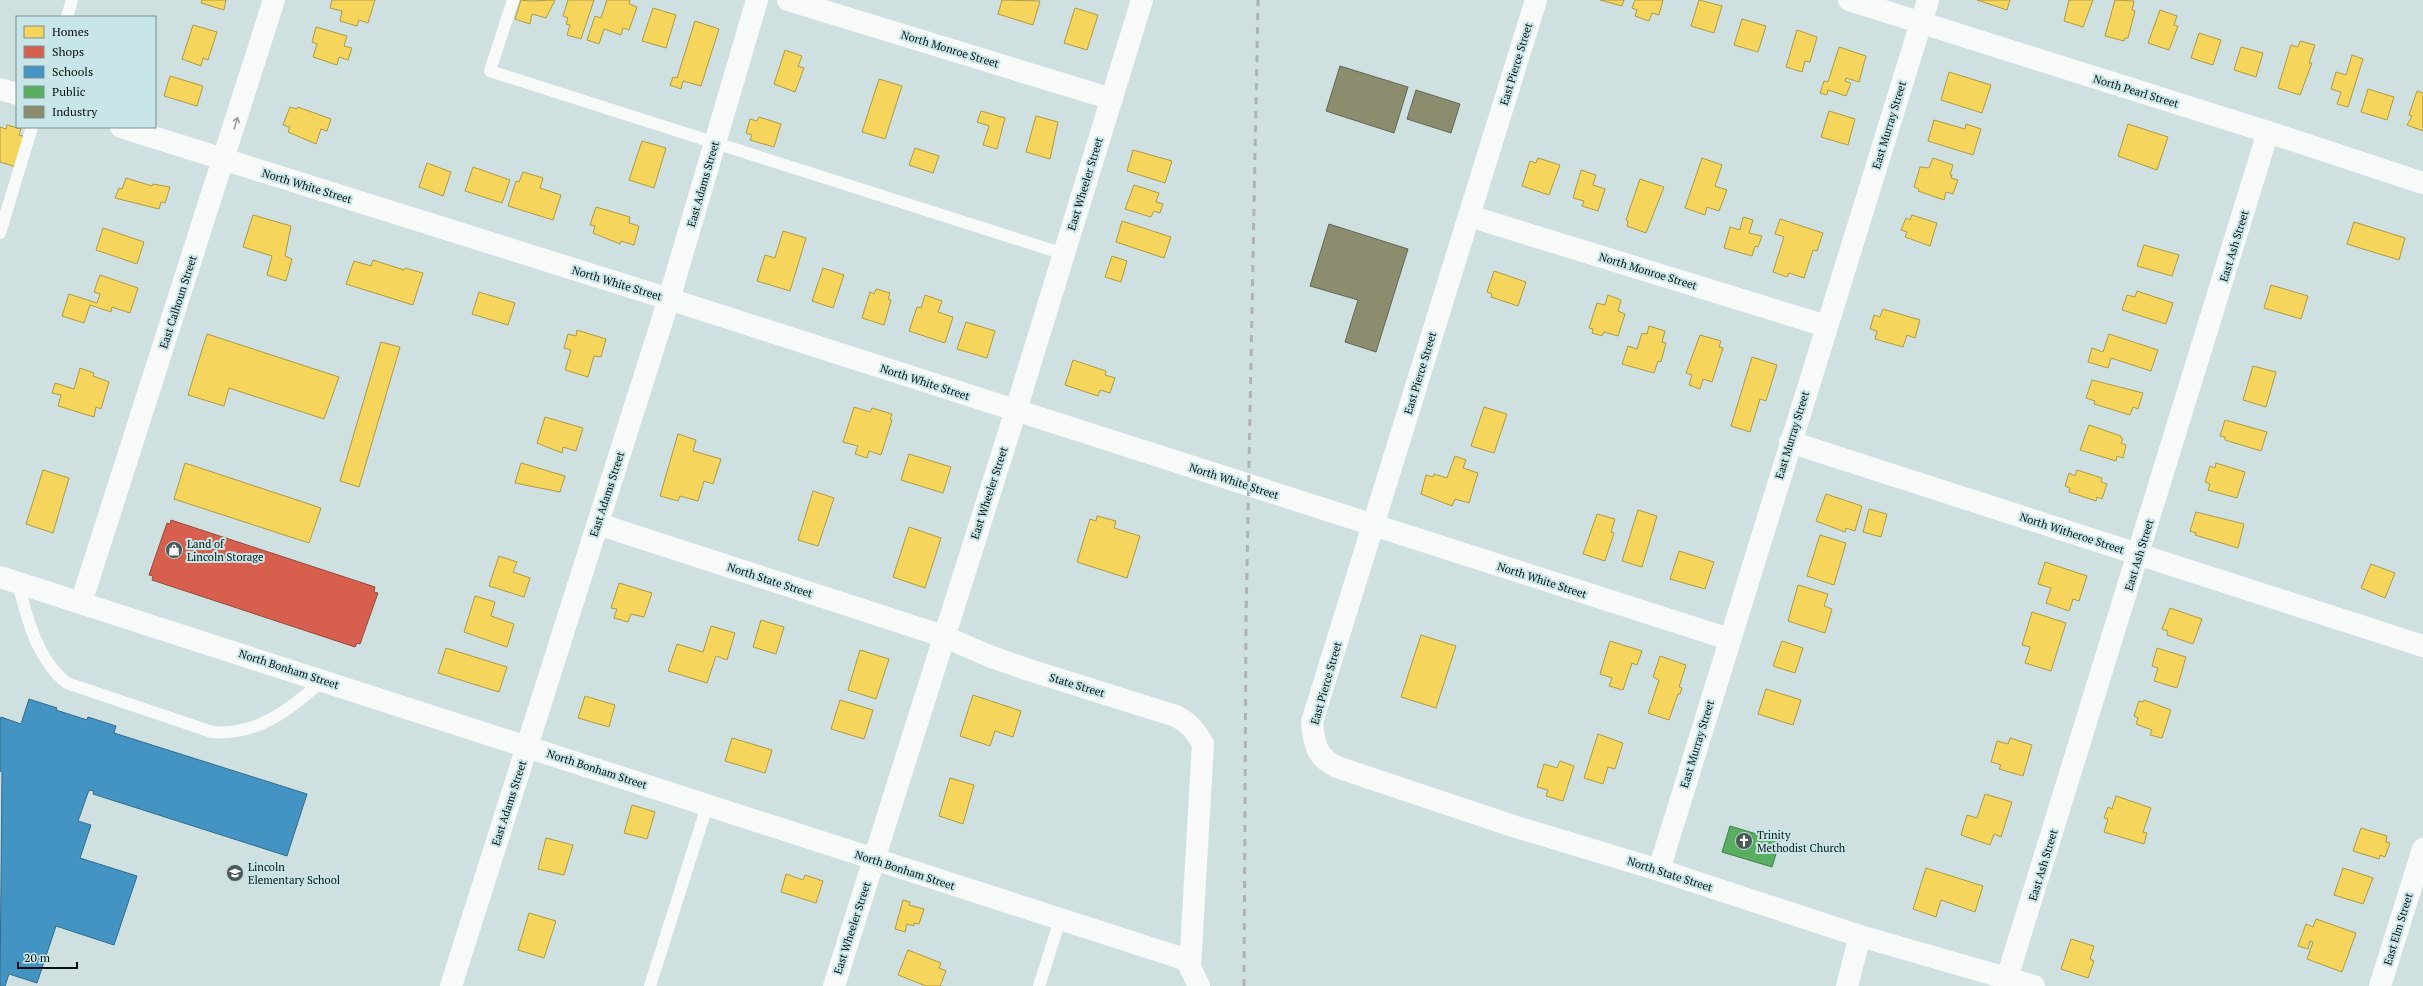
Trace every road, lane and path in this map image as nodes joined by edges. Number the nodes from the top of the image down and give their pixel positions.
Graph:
1 (72, 0) edge
2 (274, 0) edge
3 (513, 0) edge
4 (757, 0) edge
5 (788, 0) edge
6 (1142, 0) edge
7 (1536, 0) edge
8 (1848, 0) edge
9 (1928, 0) edge
10 (67, 16) edge
11 (1921, 23) junction
12 (0, 88) edge
13 (16, 94) edge
14 (1112, 99) junction
15 (32, 128) edge
16 (124, 128) edge
17 (2268, 132) junction
18 (715, 143) junction
19 (224, 160) junction
20 (2423, 184) edge
21 (1469, 216) junction
22 (0, 233) edge
23 (1064, 254) junction
24 (669, 299) junction
25 (1826, 326) junction
26 (1016, 410) junction
27 (1790, 442) junction
28 (598, 524) junction
29 (1373, 526) junction
30 (2139, 555) junction
31 (9, 580) edge
32 (81, 603) junction
33 (943, 636) junction
34 (1729, 639) junction
35 (2423, 646) edge
36 (323, 680) junction
37 (527, 746) junction
38 (1315, 747) joint
39 (708, 806) junction
40 (2423, 849) edge
41 (874, 860) junction
42 (1659, 870) junction
43 (1060, 920) junction
44 (1860, 936) junction
45 (1194, 976) edge
46 (2007, 978) junction
47 (452, 986) edge
48 (650, 986) edge
49 (834, 986) edge
50 (1039, 986) edge
51 (1847, 986) edge
52 (2034, 986) edge
53 (2380, 986) edge

1 - 10 lane
19 -> 2 street, East Calhoun Street
3 - 18 lane
4 - 18 street, East Adams Street
5 - 14 street, North Monroe Street
6 - 14 street, East Wheeler Street
7 - 21 street, East Pierce Street
8 - 11 street, North Pearl Street
9 - 11 street, East Murray Street
11 - 17 street, North Pearl Street
11 - 25 street, East Murray Street
12 - 13 street
14 - 23 street, East Wheeler Street
15 - 22 lane
16 - 19 street, North White Street
17 - 20 street, North Pearl Street
17 - 30 street, East Ash Street
18 - 23 lane
18 - 24 street, East Adams Street
19 - 24 street, North White Street
19 - 32 street, East Calhoun Street
21 - 25 street, North Monroe Street
21 - 29 street, East Pierce Street
23 - 26 street, East Wheeler Street
24 - 26 street, North White Street
24 - 28 street, East Adams Street
25 - 27 street, East Murray Street
26 - 29 street, North White Street
26 - 33 street, East Wheeler Street
27 - 30 street, North Witheroe Street
27 - 34 street, East Murray Street
28 - 33 street, North State Street
28 - 37 street, East Adams Street
29 - 34 street, North White Street
29 - 38 street, East Pierce Street
30 - 35 street, North Witheroe Street
30 - 46 street, East Ash Street
31 - 32 street, North Bonham Street
31 - 36 lane
32 - 36 street, North Bonham Street
33 - 41 street, East Wheeler Street
33 - 45 street, State Street
34 - 42 street, East Murray Street
36 - 37 street, North Bonham Street
37 - 39 street, North Bonham Street
37 - 47 street, East Adams Street
38 - 42 street, North State Street
39 - 41 street, North Bonham Street
39 - 48 lane
40 - 53 street, East Elm Street
41 - 43 street, North Bonham Street
41 - 49 street, East Wheeler Street
42 - 44 street, North State Street
43 - 45 street, North Bonham Street
43 - 50 lane
44 - 46 street, North State Street
44 - 51 street
46 - 52 street, North State Street

